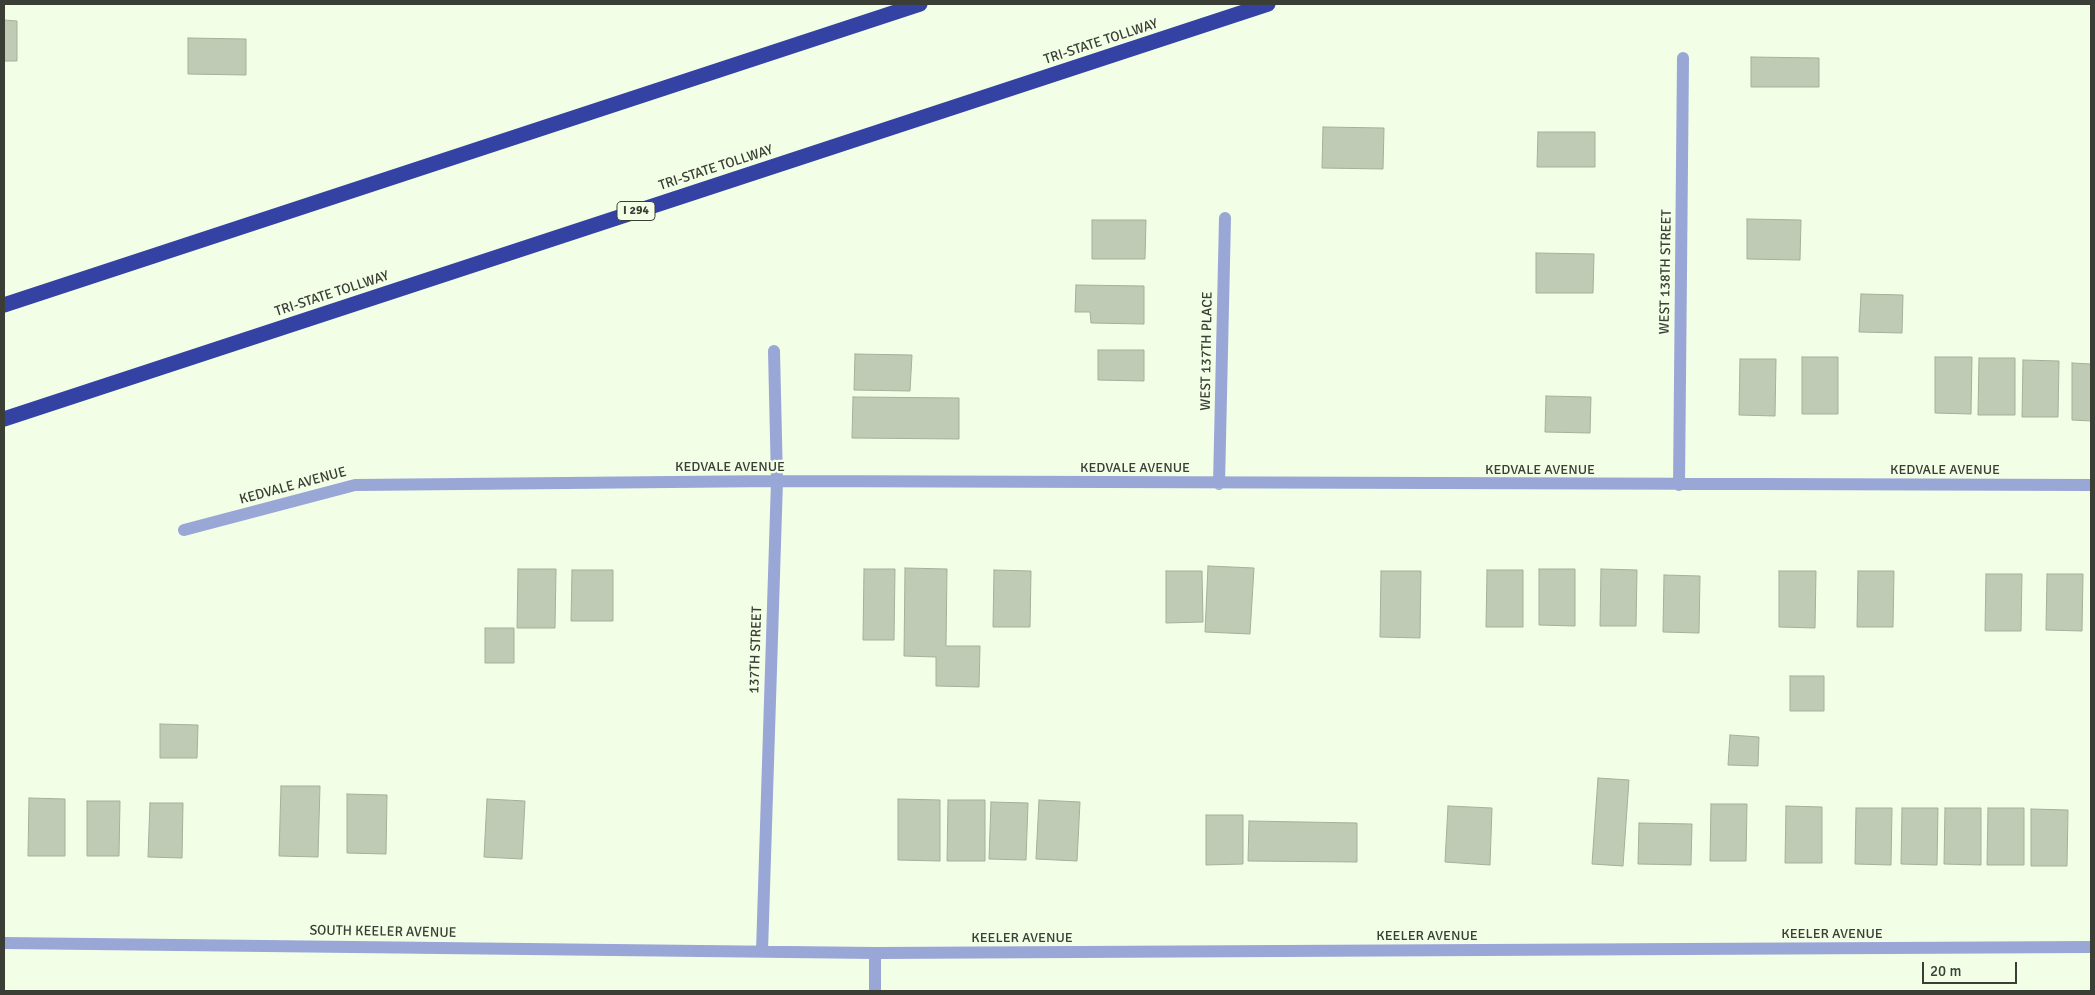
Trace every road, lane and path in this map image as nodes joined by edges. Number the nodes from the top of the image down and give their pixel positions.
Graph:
1 (920, 4) edge
2 (1268, 4) edge
3 (1683, 58) dead end
4 (1225, 218) dead end
5 (4, 304) edge
6 (774, 351) dead end
7 (4, 419) edge
8 (777, 481) junction
9 (1218, 484) junction
10 (2091, 485) edge
11 (1679, 486) junction
12 (184, 530) dead end
13 (4, 943) edge
14 (2091, 948) edge
15 (762, 951) junction
16 (875, 953) junction
17 (875, 991) edge

1 - 5 highway
2 - 7 highway, TRI-STATE TOLLWAY / I 294
3 - 11 street, WEST 138TH STREET
4 - 9 street, WEST 137TH PLACE
6 - 8 street, 137TH STREET
8 - 9 street, KEDVALE AVENUE
8 - 12 street, KEDVALE AVENUE
8 - 15 street, 137TH STREET
9 - 11 street, KEDVALE AVENUE
10 - 11 street, KEDVALE AVENUE
13 - 15 street, SOUTH KEELER AVENUE
14 - 16 street, KEELER AVENUE
15 - 16 street, KEELER AVENUE
16 - 17 street

